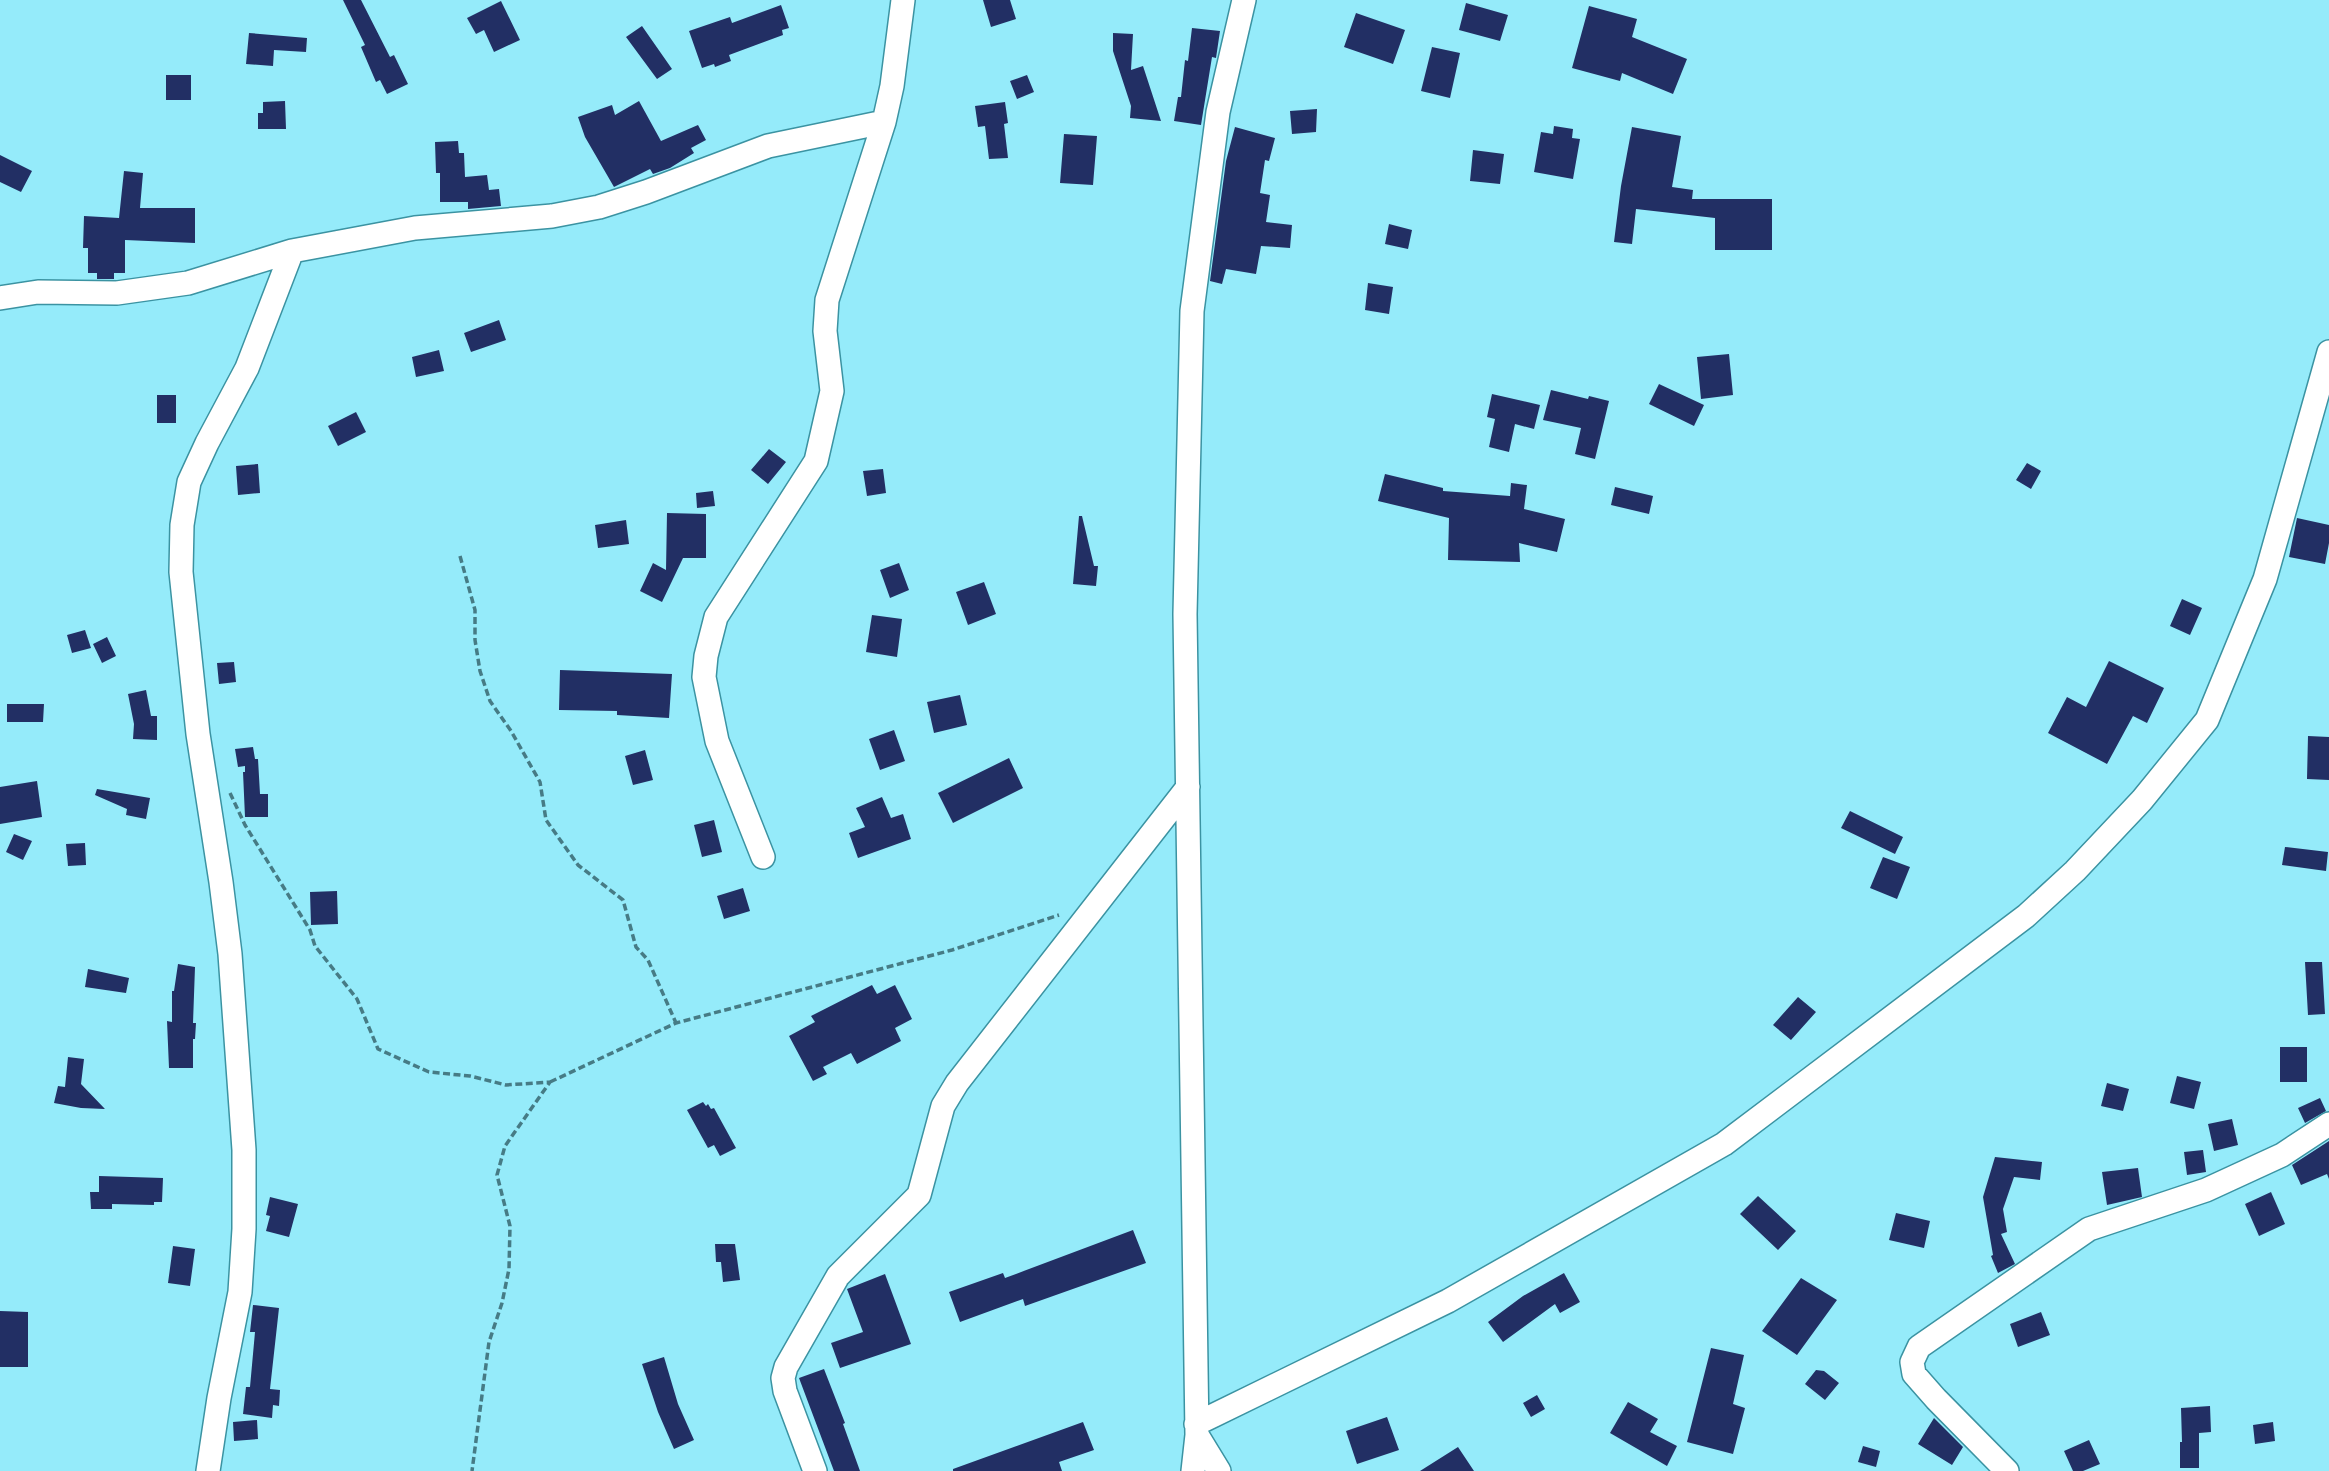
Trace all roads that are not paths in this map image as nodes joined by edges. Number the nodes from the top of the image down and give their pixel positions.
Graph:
1 (903, 0) edge
2 (1244, 0) edge
3 (884, 122) junction
4 (292, 251) junction
5 (0, 298) edge
6 (2329, 352) edge
7 (1188, 787) junction
8 (763, 857) dead end
9 (2329, 1124) edge
10 (1196, 1429) junction
11 (208, 1471) edge
12 (815, 1471) edge
13 (1193, 1471) edge
14 (1219, 1471) edge
15 (2007, 1471) edge

1 - 3 street
2 - 7 street
3 - 4 street
3 - 8 street
4 - 5 street
4 - 11 street
6 - 10 street
7 - 10 street
7 - 12 street
9 - 15 street
10 - 13 street
10 - 14 street

